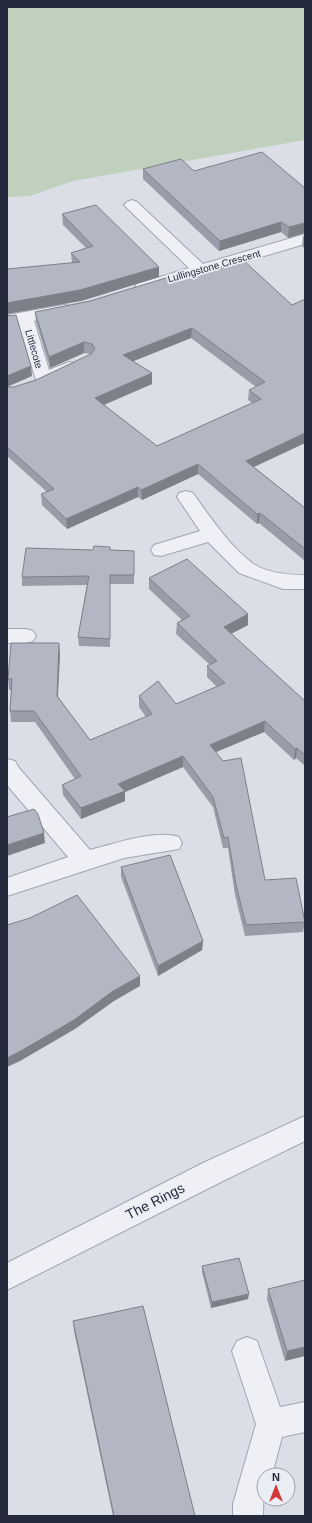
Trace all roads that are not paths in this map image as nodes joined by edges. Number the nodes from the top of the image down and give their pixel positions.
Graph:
1 (132, 205) dead end
2 (305, 239) edge
3 (200, 270) junction
4 (127, 292) edge
5 (76, 307) edge
6 (25, 318) junction
7 (7, 320) edge
8 (85, 359) edge
9 (186, 497) dead end
10 (212, 534) junction
11 (161, 550) dead end
12 (305, 582) edge
13 (7, 768) edge
14 (171, 843) dead end
15 (85, 861) junction
16 (7, 887) edge
17 (305, 1128) edge
18 (7, 1277) edge
19 (247, 1351) dead end
20 (305, 1417) edge
21 (271, 1424) junction
22 (248, 1516) edge

1 - 3 street
2 - 3 street, Lullingstone Crescent
3 - 4 street, Lullingstone Crescent
5 - 6 street
6 - 7 street
6 - 8 street, Littlecote
9 - 10 street
10 - 11 street
10 - 12 street
13 - 15 street
14 - 15 street
15 - 16 street
17 - 18 street, The Rings
19 - 21 street
20 - 21 street
21 - 22 street

